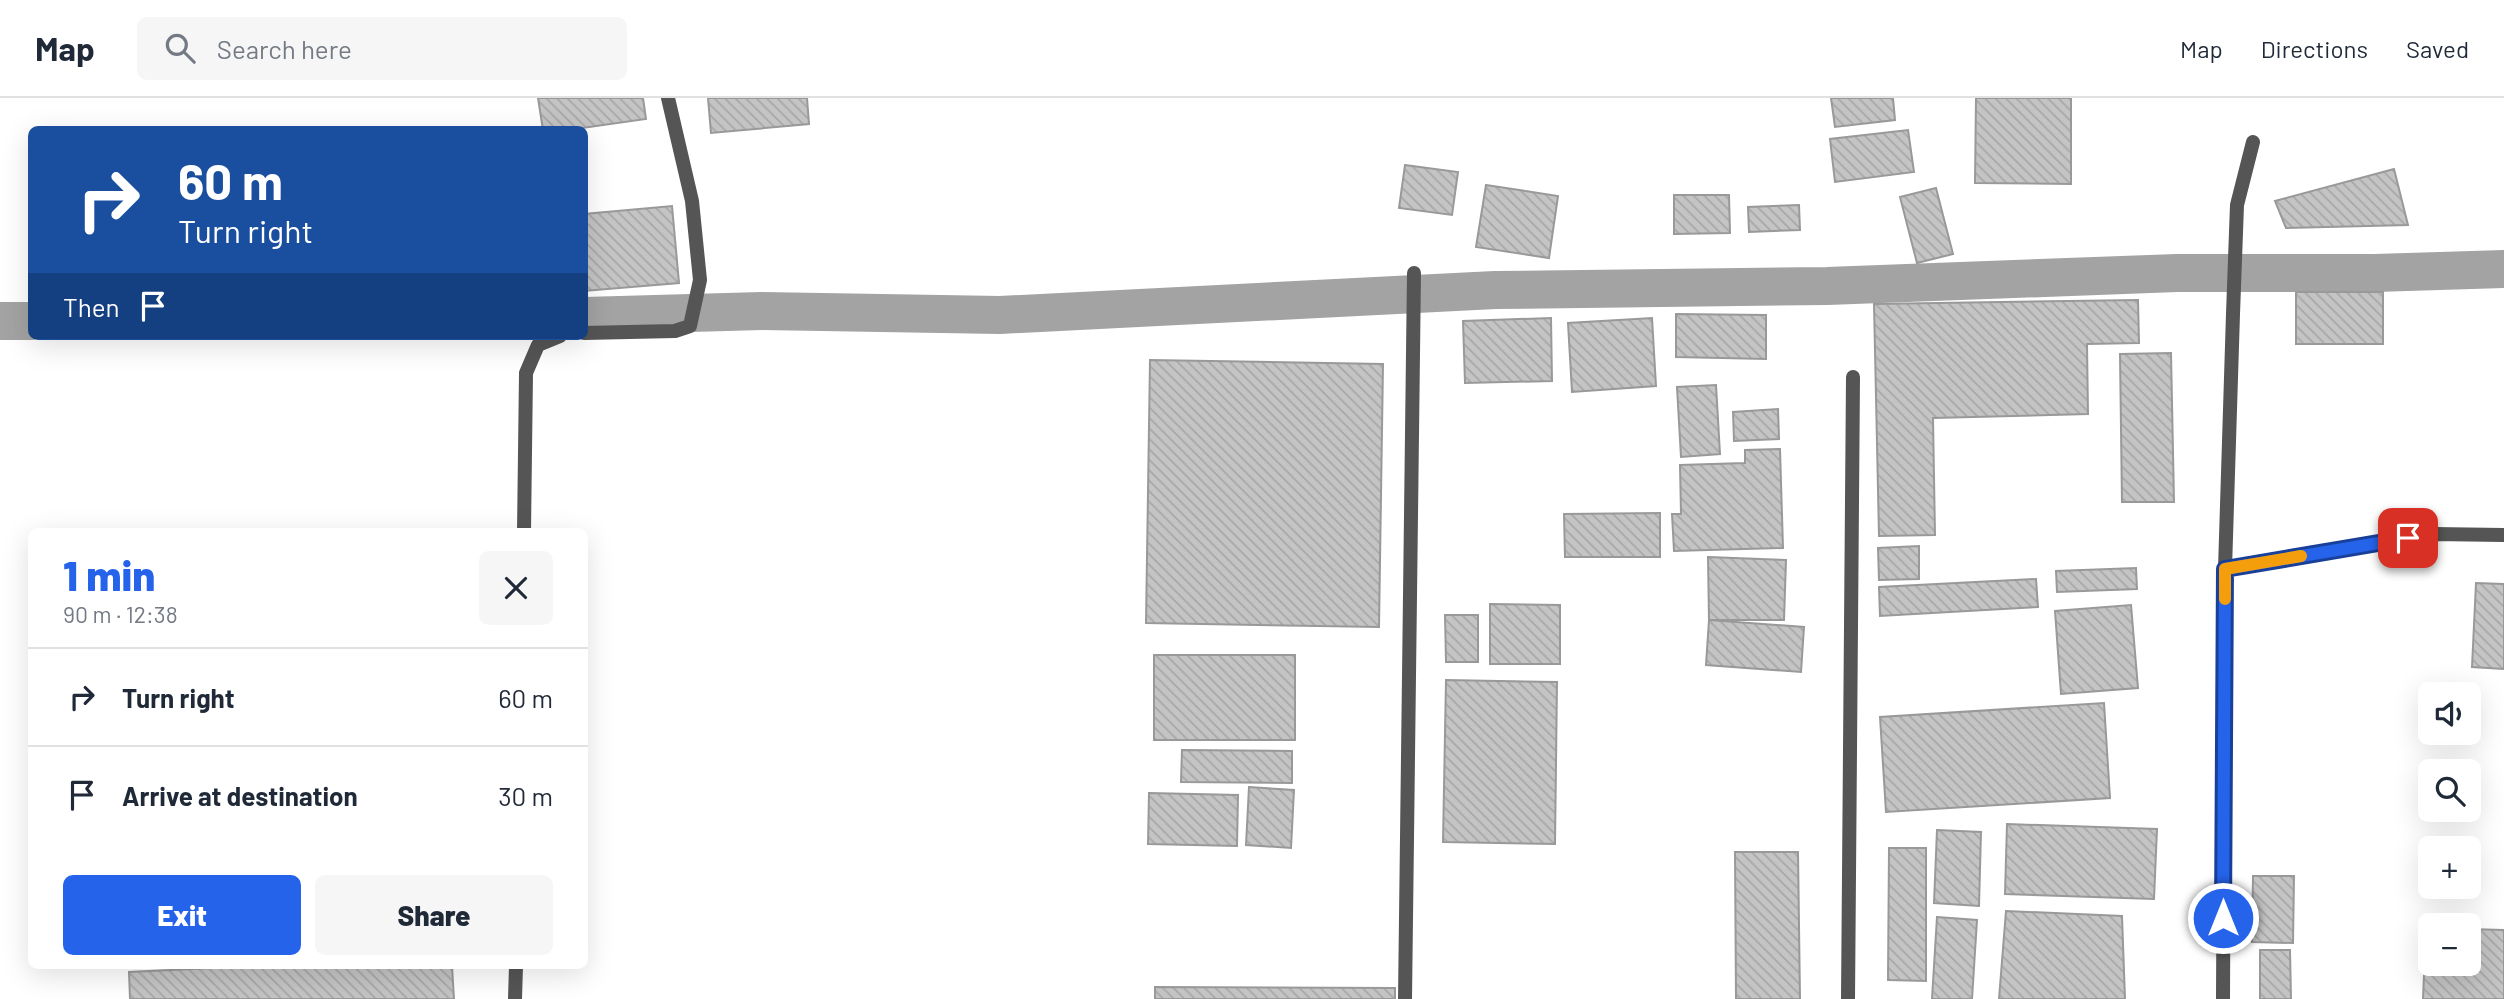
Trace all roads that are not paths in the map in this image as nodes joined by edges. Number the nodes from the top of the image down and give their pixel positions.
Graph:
1 (668, 98) edge
2 (2252, 142) dead end
3 (1414, 273) dead end
4 (588, 333) edge
5 (550, 340) edge
6 (1853, 376) dead end
7 (524, 528) edge
8 (2504, 535) edge
9 (2225, 569) junction
10 (516, 969) edge
11 (516, 999) edge
12 (1405, 999) edge
13 (1848, 999) edge
14 (2223, 999) edge

1 - 4 street
2 - 9 street
3 - 12 street
5 - 7 street
6 - 13 street
8 - 9 street
9 - 14 street
10 - 11 street

